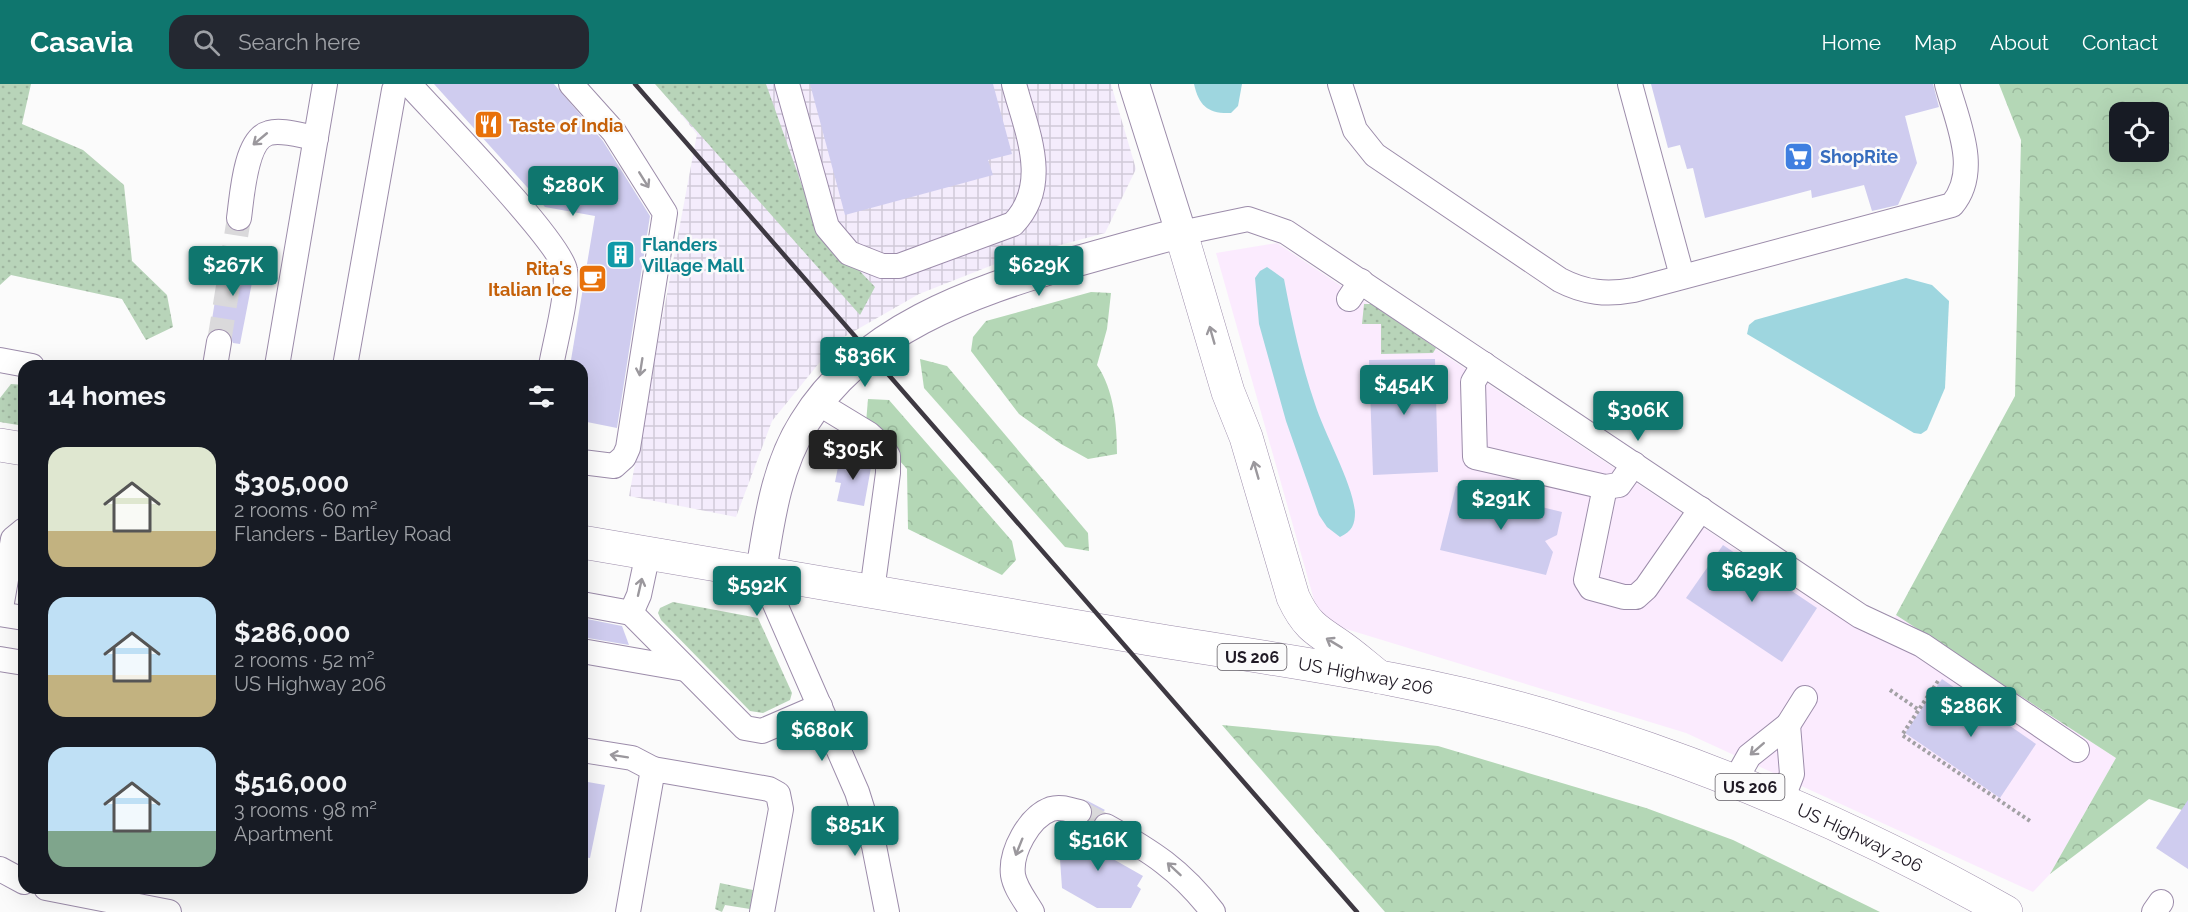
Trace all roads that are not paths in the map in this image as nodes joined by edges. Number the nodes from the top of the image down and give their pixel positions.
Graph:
1 (325, 84) edge
2 (399, 84) edge
3 (409, 84) edge
4 (571, 84) edge
5 (787, 84) edge
6 (1014, 84) edge
7 (1134, 84) edge
8 (1340, 84) edge
9 (1630, 84) edge
10 (1947, 84) edge
11 (316, 138) junction
12 (239, 219) tunnel mouth
13 (1181, 233) junction
14 (1682, 276) junction
15 (219, 342) tunnel mouth
16 (0, 360) edge
17 (216, 360) edge
18 (278, 360) edge
19 (346, 360) edge
20 (552, 360) edge
21 (18, 363) edge
22 (1484, 364) junction
23 (818, 403) junction
24 (0, 445) edge
25 (18, 448) edge
26 (588, 463) edge
27 (1634, 464) junction
28 (1605, 487) junction
29 (1701, 509) junction
30 (18, 539) edge
31 (588, 543) edge
32 (648, 553) junction
33 (761, 572) junction
34 (872, 591) junction
35 (588, 605) edge
36 (631, 613) junction
37 (0, 614) edge
38 (18, 617) edge
39 (588, 652) edge
40 (0, 659) edge
41 (18, 662) edge
42 (685, 669) junction
43 (1380, 678) junction
44 (1805, 698) dead end
45 (820, 706) junction
46 (1788, 724) junction
47 (2077, 750) dead end
48 (588, 751) edge
49 (653, 769) junction
50 (1736, 781) junction
51 (1782, 800) junction
52 (1079, 812) tunnel mouth
53 (1106, 826) tunnel mouth
54 (0, 869) edge
55 (18, 879) edge
56 (77, 894) edge
57 (169, 912) edge
58 (628, 912) edge
59 (762, 912) edge
60 (887, 912) edge
61 (1032, 912) edge
62 (1213, 912) edge
63 (2006, 912) edge

1 - 11 street
2 - 19 street
3 - 20 street
4 -> 26 street
5 - 6 street
7 - 13 main road
8 - 14 street
9 - 14 street
10 - 14 street
11 -> 12 street
11 - 18 street
13 - 22 street
13 - 23 main road
43 -> 13 highway
15 - 17 street
16 - 21 street
22 - 27 street
22 - 28 street
23 - 33 main road
23 - 34 street
24 - 25 highway
27 - 28 street
27 - 29 street
28 - 29 street
29 - 47 street
30 - 37 street
31 - 32 highway, US Highway 206 / US 206
32 - 33 highway, US Highway 206 / US 206
36 -> 32 street
33 - 34 highway, US Highway 206 / US 206
33 - 45 street
34 - 43 highway, US Highway 206 / US 206
35 - 36 street
36 - 42 street
37 - 38 street
39 - 42 street
40 - 41 street
42 - 45 street
43 - 50 highway, US Highway 206 / US 206
44 - 46 street
45 - 60 street
46 -> 50 street
46 - 51 street
49 -> 48 street
49 - 58 street
49 - 59 street
50 - 51 highway, US Highway 206 / US 206
51 - 63 highway, US Highway 206 / US 206
52 -> 61 street
62 -> 53 street
54 - 55 street
56 - 57 street

